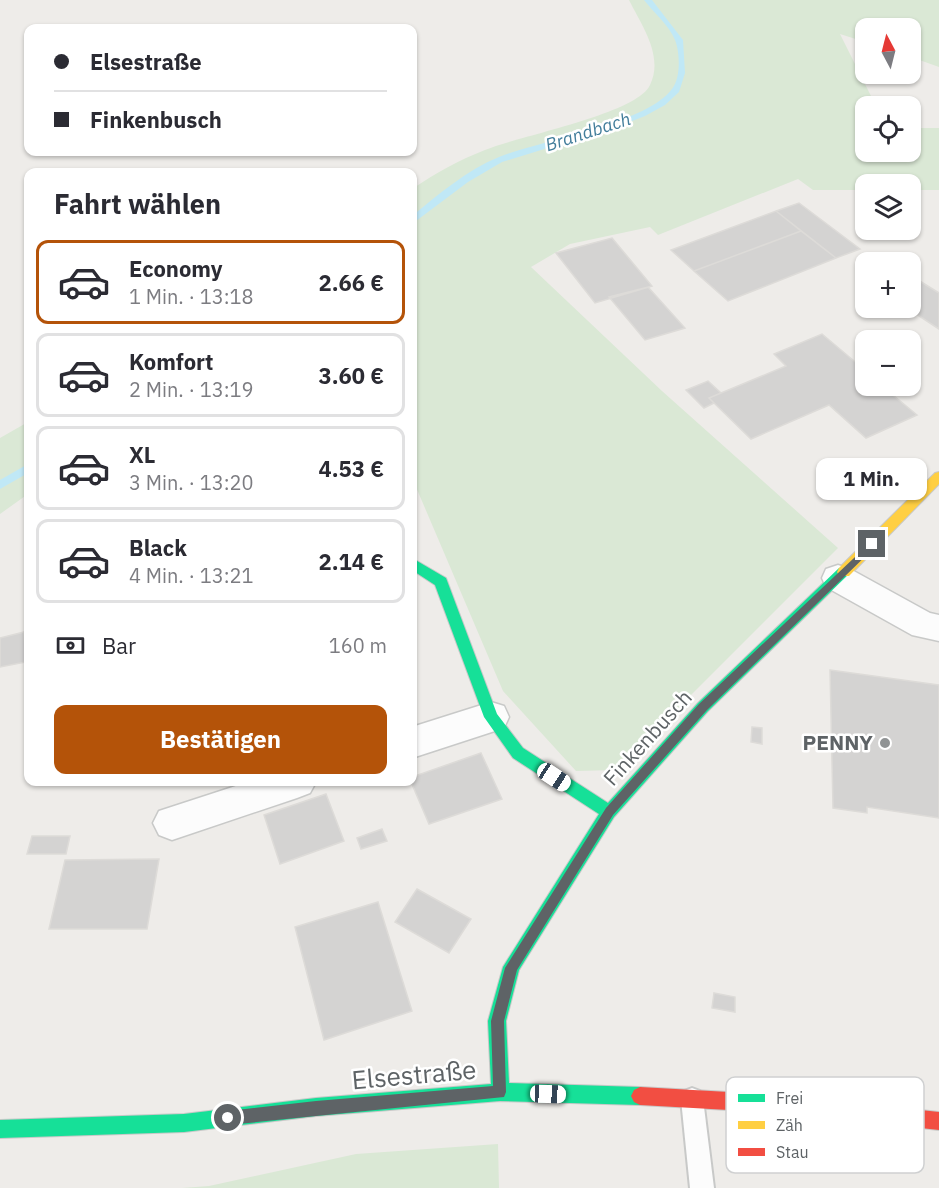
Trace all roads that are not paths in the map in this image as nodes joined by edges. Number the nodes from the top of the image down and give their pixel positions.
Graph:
1 (939, 476) edge
2 (417, 566) edge
3 (838, 578) junction
4 (939, 628) edge
5 (491, 717) junction
6 (417, 741) edge
7 (285, 786) edge
8 (609, 812) junction
9 (172, 823) dead end
10 (500, 1092) junction
11 (692, 1098) junction
12 (726, 1100) edge
13 (924, 1119) edge
14 (939, 1121) edge
15 (0, 1129) edge
16 (702, 1188) edge

1 - 3 street, Finkenbusch
2 - 5 street
3 - 4 street
3 - 8 street, Finkenbusch
5 - 6 street
5 - 8 street
7 - 9 street
8 - 10 street, Finkenbusch
10 - 11 street, Elsestraße
10 - 15 street, Elsestraße
11 - 12 street, Elsestraße
11 - 16 lane
13 - 14 street, Elsestraße

